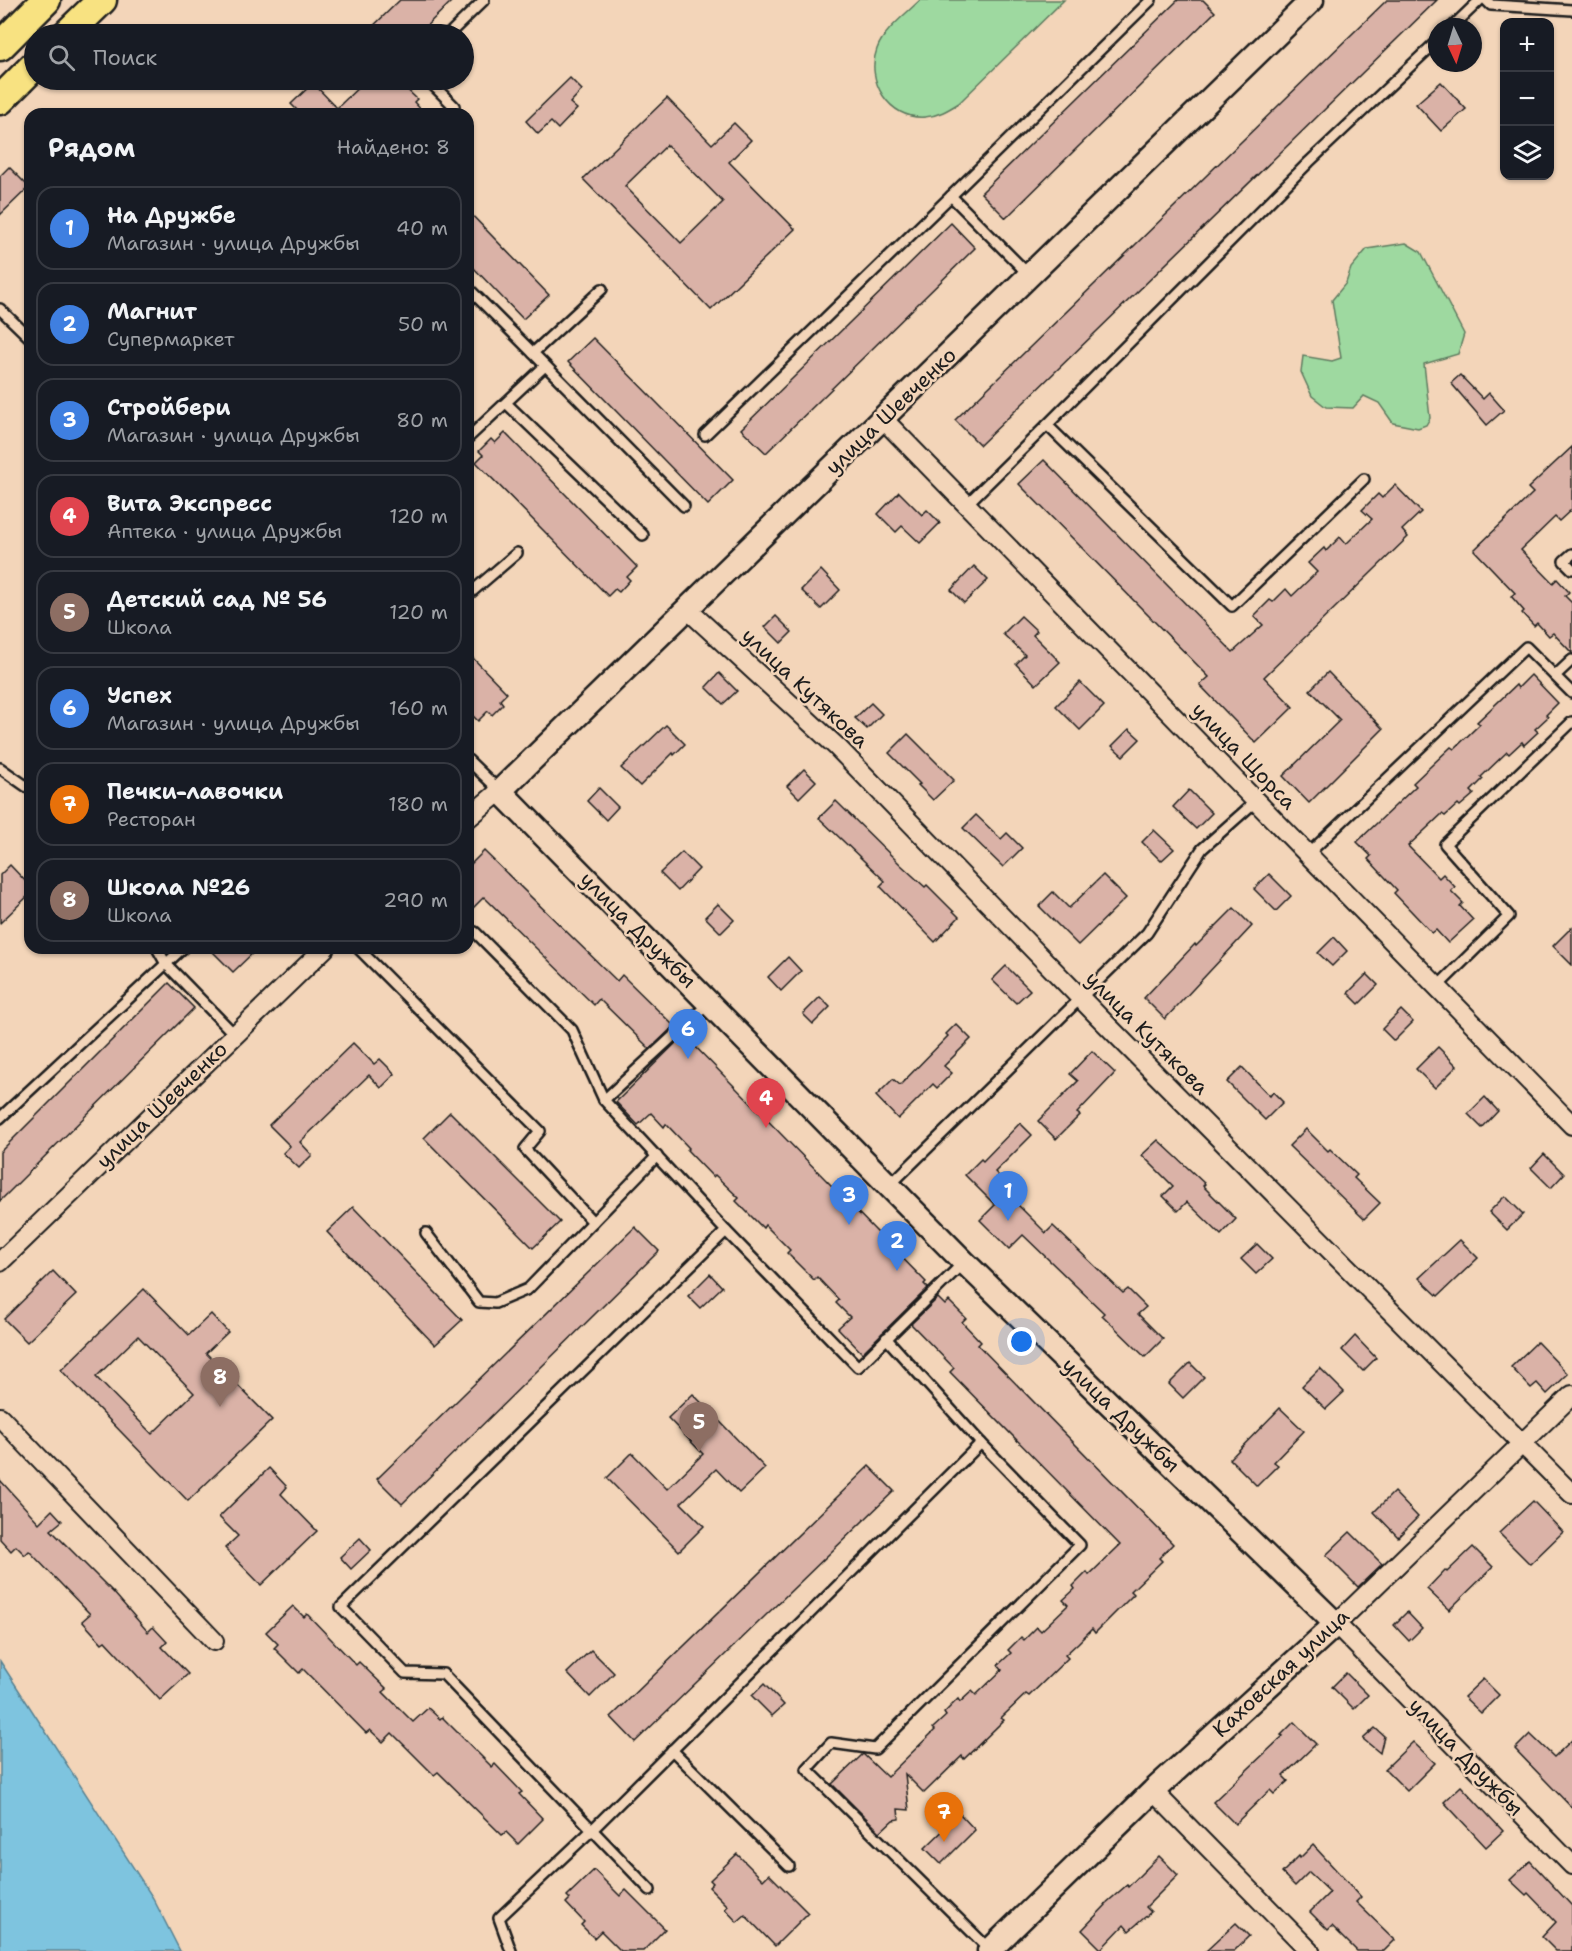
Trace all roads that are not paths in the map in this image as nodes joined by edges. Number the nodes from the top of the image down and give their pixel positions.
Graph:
1 (46, 0) edge
2 (102, 0) edge
3 (484, 0) edge
4 (1151, 0) edge
5 (1312, 0) edge
6 (1480, 0) edge
7 (1486, 0) edge
8 (1572, 10) edge
9 (1461, 18) edge
10 (77, 24) edge
11 (459, 24) edge
12 (0, 46) edge
13 (1428, 50) edge
14 (24, 76) edge
15 (438, 90) edge
16 (0, 100) edge
17 (452, 108) edge
18 (951, 196) junction
19 (1030, 276) junction
20 (602, 289) dead end
21 (474, 294) edge
22 (2, 314) edge
23 (24, 333) edge
24 (533, 353) junction
25 (545, 366) junction
26 (506, 403) junction
27 (883, 419) junction
28 (1047, 425) junction
29 (474, 432) edge
30 (705, 435) dead end
31 (1364, 478) dead end
32 (966, 505) junction
33 (684, 506) dead end
34 (643, 535) dead end
35 (517, 553) dead end
36 (1572, 554) edge
37 (1572, 569) edge
38 (474, 590) edge
39 (687, 609) junction
40 (1572, 660) edge
41 (1555, 676) junction
42 (1572, 693) edge
43 (1572, 722) edge
44 (474, 766) edge
45 (0, 768) edge
46 (24, 785) edge
47 (500, 791) junction
48 (1256, 801) junction
49 (474, 813) edge
50 (1308, 854) junction
51 (474, 932) edge
52 (160, 954) edge
53 (177, 954) edge
54 (319, 954) edge
55 (364, 954) edge
56 (166, 964) junction
57 (1437, 987) junction
58 (1081, 998) junction
59 (710, 1002) junction
60 (235, 1035) junction
61 (604, 1100) junction
62 (0, 1118) edge
63 (1572, 1125) edge
64 (657, 1156) junction
65 (890, 1186) junction
66 (593, 1222) junction
67 (726, 1231) junction
68 (426, 1233) dead end
69 (0, 1262) edge
70 (964, 1262) junction
71 (886, 1338) junction
72 (1572, 1395) edge
73 (0, 1417) edge
74 (1522, 1442) junction
75 (981, 1443) junction
76 (1572, 1494) edge
77 (1336, 1624) junction
78 (214, 1641) dead end
79 (672, 1750) junction
80 (1153, 1791) junction
81 (592, 1830) junction
82 (1572, 1865) edge
83 (789, 1866) dead end
84 (650, 1890) dead end
85 (511, 1951) edge
86 (989, 1951) edge
87 (1310, 1951) edge

1 - 12 main road
2 - 10 main road
3 - 11 lane
4 - 18 lane
5 - 19 street, улица Шевченко
6 - 9 lane
7 - 8 lane
13 - 28 lane
14 - 16 main road
15 - 17 lane
18 - 19 lane
18 - 30 lane
19 - 27 street, улица Шевченко
20 - 24 lane
21 - 24 lane
22 - 23 lane
24 - 25 lane
25 - 26 lane
25 - 33 lane
26 - 29 lane
26 - 34 lane
27 - 32 street, улица Щорса
27 - 39 street, улица Шевченко
28 - 31 lane
28 - 32 lane
32 - 48 street, улица Щорса
35 - 38 lane
36 - 37 lane
39 - 47 street, улица Шевченко
39 - 58 street, улица Кутякова
40 - 41 lane
41 - 42 lane
41 - 50 lane
43 - 57 lane
44 - 47 lane, улица Дружбы
45 - 46 lane
47 - 49 street, улица Шевченко
47 - 59 street, улица Дружбы
48 - 50 street, улица Щорса
48 - 58 lane
50 - 57 street, улица Щорса
51 - 61 lane
52 - 56 lane
53 - 56 lane
54 - 60 street, улица Шевченко
55 - 66 lane
56 - 60 lane
56 - 62 lane
57 - 63 street, улица Щорса
58 - 65 lane
58 - 74 street, улица Кутякова
59 - 61 lane
59 - 65 street, улица Дружбы
60 - 69 street, улица Шевченко
61 - 64 lane
64 - 66 lane
64 - 67 lane
65 - 70 street, улица Дружбы
66 - 68 lane
67 - 71 lane
67 - 81 lane
70 - 71 lane
70 - 77 street, улица Дружбы
71 - 75 lane
72 - 74 street, Каховская улица
73 - 78 street
74 - 76 street, улица Кутякова
74 - 77 street, Каховская улица
75 - 79 lane
75 - 86 lane
77 - 80 street, Каховская улица
77 - 82 street, улица Дружбы
79 - 81 lane
79 - 83 lane
80 - 86 street, Каховская улица
80 - 87 street
81 - 84 lane
81 - 85 lane

